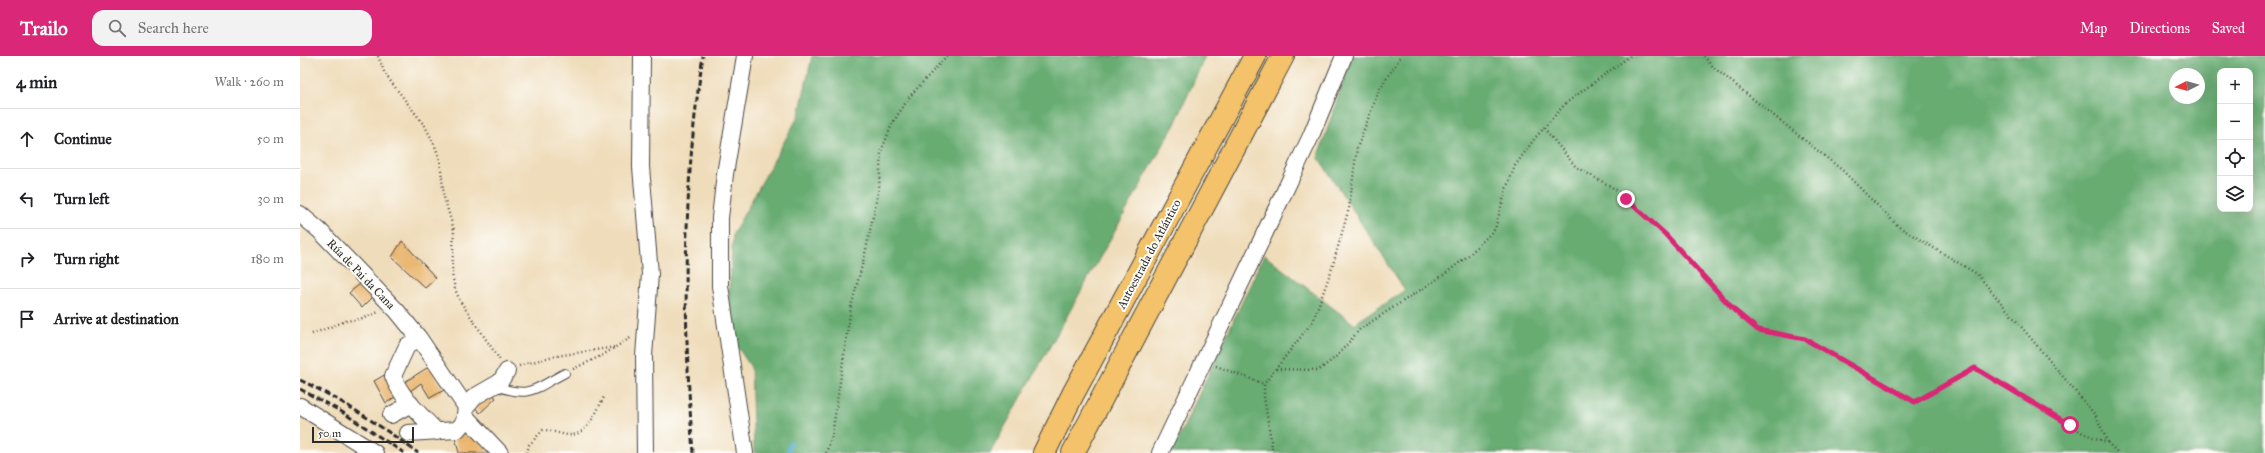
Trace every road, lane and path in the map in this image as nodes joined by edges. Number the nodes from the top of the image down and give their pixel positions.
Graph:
1 (378, 56) edge
2 (642, 56) edge
3 (745, 56) edge
4 (950, 56) edge
5 (1255, 56) edge
6 (1283, 56) edge
7 (1344, 56) edge
8 (1402, 56) edge
9 (1630, 56) edge
10 (1704, 56) edge
11 (1544, 128) junction
12 (300, 214) edge
13 (397, 311) junction
14 (646, 328) junction
15 (312, 334) dead end
16 (419, 338) junction
17 (615, 347) junction
18 (1204, 362) junction
19 (1276, 370) junction
20 (507, 371) junction
21 (565, 373) joint
22 (1264, 384) junction
23 (494, 386) junction
24 (604, 397) dead end
25 (410, 404) junction
26 (300, 406) edge
27 (466, 412) junction
28 (391, 415) dead end
29 (437, 432) junction
30 (408, 433) dead end
31 (2108, 443) junction
32 (375, 453) edge
33 (500, 453) edge
34 (527, 453) edge
35 (645, 453) edge
36 (745, 453) edge
37 (826, 453) edge
38 (1044, 453) edge
39 (1073, 453) edge
40 (1160, 453) edge
41 (1273, 453) edge
42 (2118, 453) edge

1 - 20 path
2 - 14 street
3 - 36 street
4 - 37 path
5 - 38 highway, Autoestrada do Atlántico
6 - 39 highway, Autoestrada do Atlántico
7 - 18 street
8 - 19 path
9 - 11 path
10 - 31 path
11 - 19 path
11 - 31 path
12 - 13 street, Rúa de Pai da Cana
13 - 15 path
13 - 16 street, Rúa de Pai da Cana
14 - 17 path
14 - 35 street
16 - 25 street
16 - 27 street, Rúa de Pai da Cana
17 - 20 path
17 - 21 path
18 - 22 path
18 - 40 street
19 - 22 path
20 - 23 street
21 - 23 lane
22 - 41 path
23 - 27 street
24 - 34 path
25 - 28 street
25 - 29 street
26 - 32 street
27 - 29 street
27 - 33 street, Rúa de Pai da Cana
29 - 30 street
31 - 42 path

